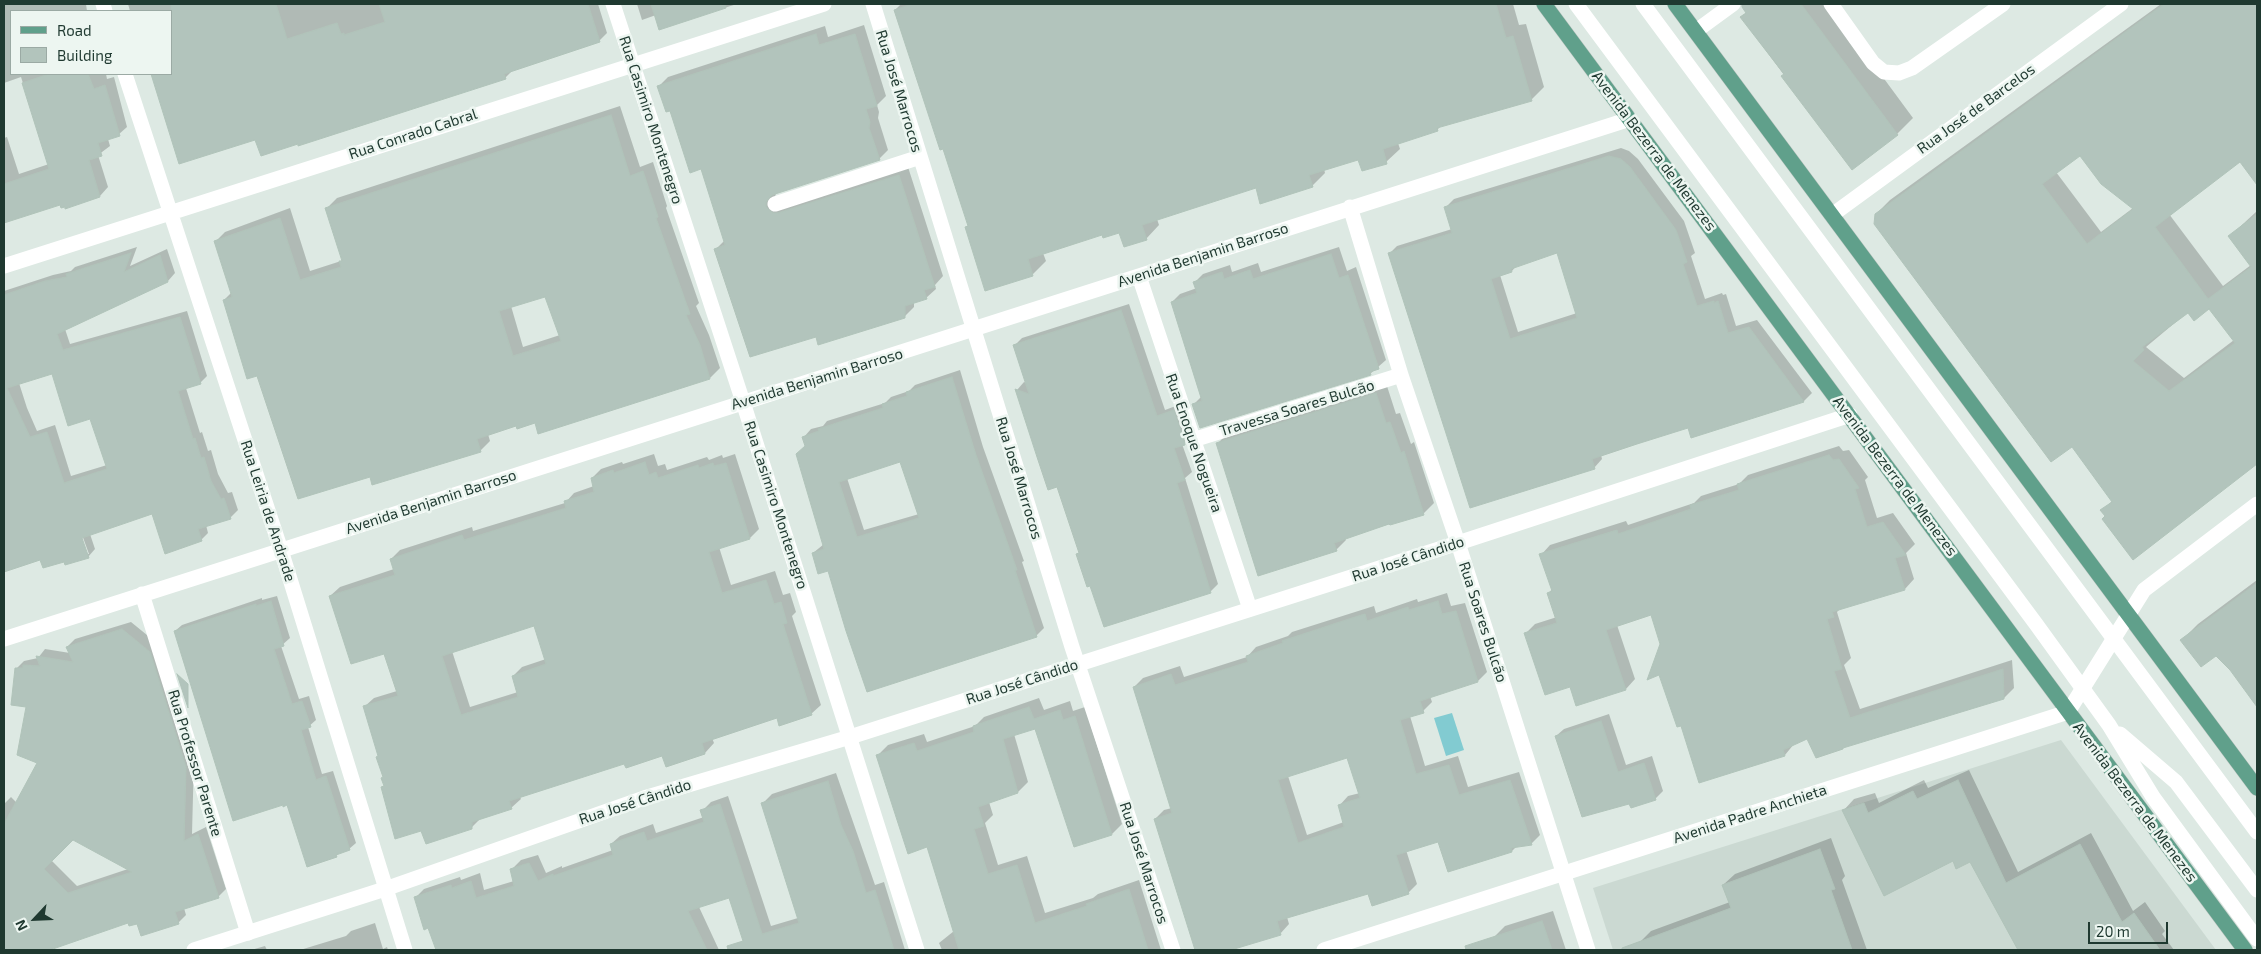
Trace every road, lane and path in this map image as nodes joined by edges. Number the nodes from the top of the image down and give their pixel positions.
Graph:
1 (613, 4) edge
2 (824, 4) edge
3 (872, 4) edge
4 (1544, 4) edge
5 (1576, 4) edge
6 (1643, 4) edge
7 (1675, 4) edge
8 (1733, 4) edge
9 (1831, 4) edge
10 (2003, 4) edge
11 (2121, 4) edge
12 (1696, 31) junction
13 (632, 64) junction
14 (125, 75) edge
15 (1630, 119) junction
16 (920, 157) junction
17 (775, 204) dead end
18 (1350, 207) junction
19 (170, 212) junction
20 (1832, 215) junction
21 (4, 266) edge
22 (1139, 276) junction
23 (973, 330) junction
24 (1402, 376) junction
25 (743, 402) junction
26 (1850, 415) junction
27 (1193, 440) junction
28 (2257, 504) edge
29 (1458, 543) junction
30 (281, 550) junction
31 (142, 594) junction
32 (1250, 609) junction
33 (2129, 615) junction
34 (4, 639) edge
35 (2114, 639) junction
36 (1077, 664) junction
37 (2083, 689) junction
38 (2068, 712) junction
39 (2109, 725) junction
40 (850, 737) junction
41 (2257, 788) edge
42 (2257, 832) edge
43 (1564, 873) junction
44 (385, 889) junction
45 (2257, 890) edge
46 (248, 933) junction
47 (2257, 939) edge
48 (194, 950) edge
49 (405, 950) edge
50 (917, 950) edge
51 (1173, 950) edge
52 (1324, 950) edge
53 (1588, 950) edge
54 (2245, 950) edge

1 - 13 street, Rua Casimiro Montenegro
2 - 13 street, Rua Conrado Cabral
3 - 16 street, Rua José Marrocos
4 - 15 main road, Avenida Bezerra de Menezes
5 - 37 street, Avenida Bezerra de Menezes
6 - 35 street
7 - 12 main road
8 - 12 street
9 - 10 street
11 - 20 street, Rua José de Barcelos
12 - 20 main road
13 - 19 street, Rua Conrado Cabral
13 - 25 street, Rua Casimiro Montenegro
14 - 19 street, Rua Leiria de Andrade
15 - 18 street, Avenida Benjamin Barroso
15 - 26 main road, Avenida Bezerra de Menezes
16 - 17 street
16 - 23 street, Rua José Marrocos
18 - 22 street, Avenida Benjamin Barroso
18 - 24 street, Rua Soares Bulcão
19 - 21 street, Rua Conrado Cabral
19 - 30 street, Rua Leiria de Andrade
20 - 33 main road
22 - 23 street, Avenida Benjamin Barroso
22 - 27 street, Rua Enoque Nogueira
23 - 25 street, Avenida Benjamin Barroso
23 - 36 street, Rua José Marrocos
24 - 27 street, Travessa Soares Bulcão
24 - 29 street, Rua Soares Bulcão
25 - 30 street, Avenida Benjamin Barroso
25 - 40 street, Rua Casimiro Montenegro
26 - 29 street, Rua José Cândido
26 - 38 main road, Avenida Bezerra de Menezes
27 - 32 street, Rua Enoque Nogueira
28 - 33 street
29 - 32 street, Rua José Cândido
29 - 43 street, Rua Soares Bulcão
30 - 31 street, Avenida Benjamin Barroso
30 - 44 street, Rua Leiria de Andrade
31 - 34 street, Avenida Benjamin Barroso
31 - 46 street, Rua Professor Parente
32 - 36 street, Rua José Cândido
33 - 35 street
33 - 41 main road
35 - 37 street
35 - 42 street
36 - 40 street, Rua José Cândido
36 - 51 street, Rua José Marrocos
37 - 38 street
37 - 39 street, Avenida Bezerra de Menezes
38 - 43 street, Avenida Padre Anchieta
38 - 54 main road, Avenida Bezerra de Menezes
39 - 45 street, Avenida Bezerra de Menezes
39 - 47 street, Avenida Bezerra de Menezes
40 - 44 street, Rua José Cândido
40 - 50 street, Rua Casimiro Montenegro
43 - 52 street, Avenida Padre Anchieta
43 - 53 street, Rua Soares Bulcão
44 - 46 street, Rua José Cândido
44 - 49 street, Rua Leiria de Andrade
46 - 48 street, Rua José Cândido

